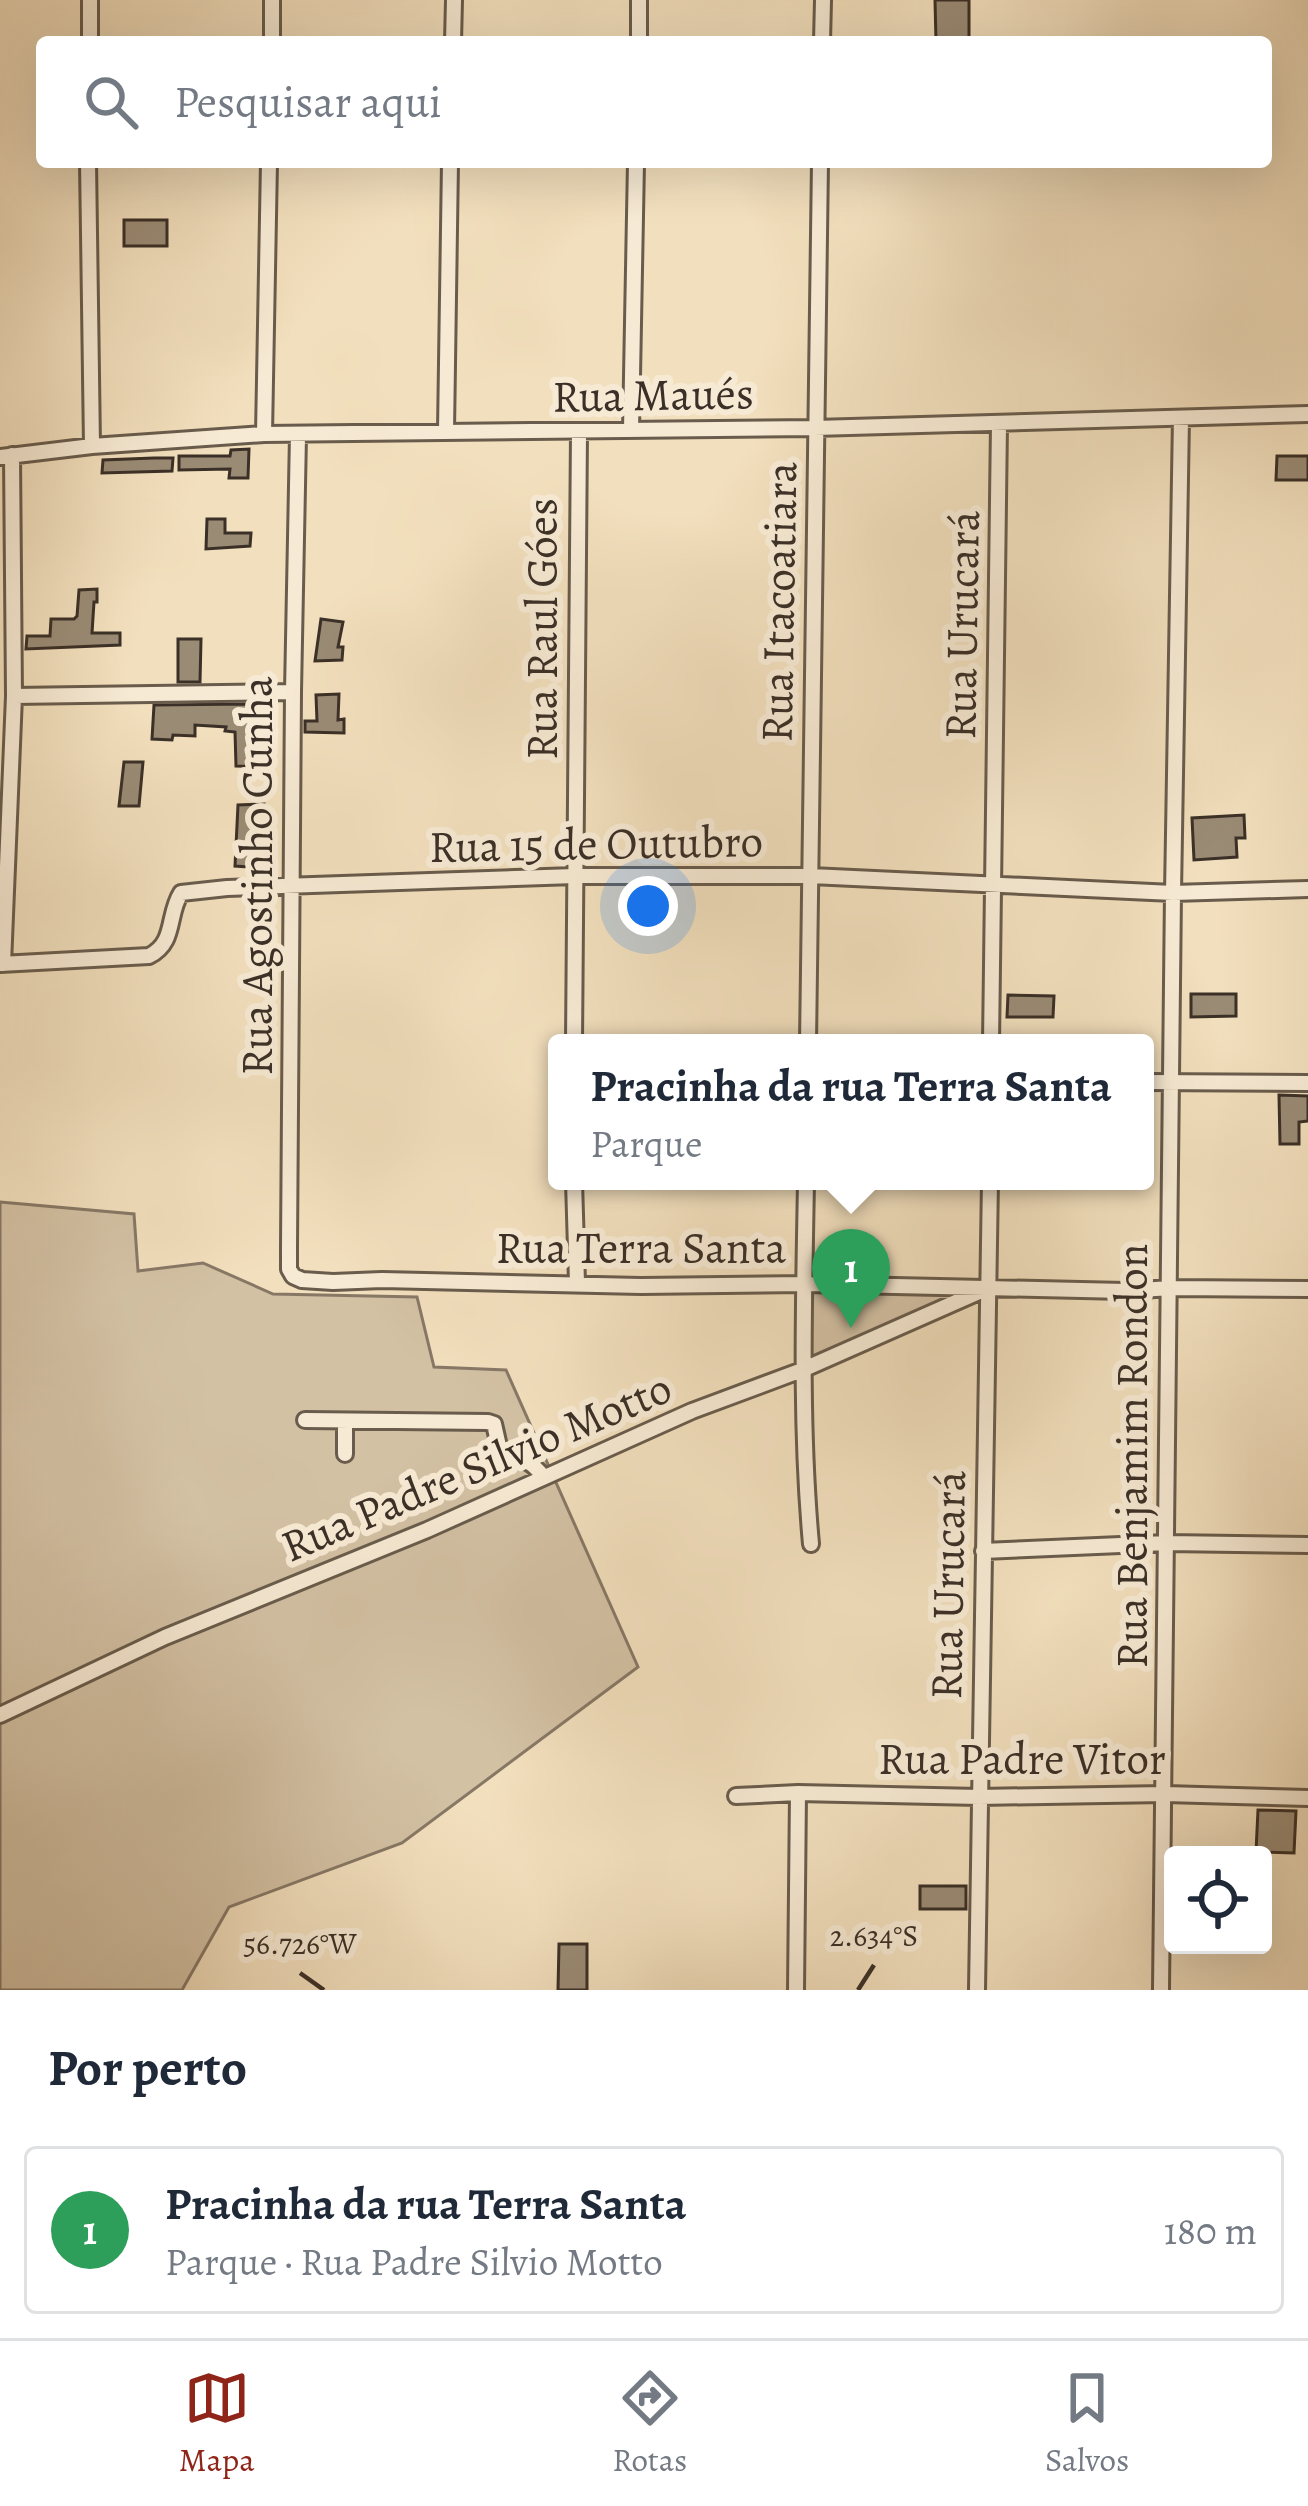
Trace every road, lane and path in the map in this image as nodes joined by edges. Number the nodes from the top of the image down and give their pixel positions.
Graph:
1 (90, 0) edge
2 (272, 0) edge
3 (454, 0) edge
4 (639, 0) edge
5 (823, 0) edge
6 (90, 36) edge
7 (272, 36) edge
8 (453, 36) edge
9 (639, 36) edge
10 (822, 36) edge
11 (88, 168) edge
12 (269, 168) edge
13 (450, 168) edge
14 (637, 168) edge
15 (820, 168) edge
16 (1308, 414) edge
17 (1181, 418) junction
18 (999, 424) junction
19 (815, 428) junction
20 (446, 430) junction
21 (631, 430) junction
22 (579, 432) junction
23 (264, 434) junction
24 (298, 435) junction
25 (92, 446) junction
26 (6, 456) edge
27 (292, 692) junction
28 (14, 696) junction
29 (575, 876) junction
30 (811, 876) junction
31 (994, 883) junction
32 (291, 885) junction
33 (1308, 889) edge
34 (1173, 893) junction
35 (2, 964) edge
36 (574, 1034) edge
37 (808, 1034) edge
38 (991, 1034) edge
39 (1154, 1082) edge
40 (1171, 1082) junction
41 (1308, 1083) edge
42 (574, 1190) edge
43 (806, 1190) edge
44 (990, 1190) edge
45 (333, 1282) joint
46 (577, 1283) junction
47 (805, 1284) junction
48 (1171, 1288) junction
49 (987, 1289) junction
50 (1308, 1289) edge
51 (802, 1370) junction
52 (305, 1420) dead end
53 (345, 1421) junction
54 (345, 1454) dead end
55 (544, 1478) junction
56 (1167, 1543) junction
57 (811, 1544) dead end
58 (1308, 1545) edge
59 (983, 1551) junction
60 (0, 1715) edge
61 (798, 1793) junction
62 (1165, 1794) junction
63 (736, 1796) dead end
64 (979, 1797) junction
65 (1308, 1798) edge
66 (796, 1990) edge
67 (977, 1990) edge
68 (1161, 1990) edge

1 - 6 street
2 - 7 street
3 - 8 street
4 - 9 street
5 - 10 street
11 - 25 street
12 - 23 street
13 - 20 street
14 - 21 street
15 - 19 street, Rua Itacoatiara
16 - 17 street, Rua Maués
17 - 18 street, Rua Maués
17 - 34 street, Rua Benjamim Rondon
18 - 19 street, Rua Maués
18 - 31 street, Rua Urucará
19 - 21 street, Rua Maués
19 - 30 street, Rua Itacoatiara
20 - 22 street, Rua Maués
20 - 24 street, Rua Maués
21 - 22 street, Rua Maués
22 - 29 street, Rua Raul Góes
23 - 24 street, Rua Maués
23 - 25 street, Rua Maués
24 - 27 street, Rua Agostinho Cunha
25 - 26 street, Rua Maués
26 - 28 street
27 - 28 street
27 - 32 street, Rua Agostinho Cunha
28 - 35 street
29 - 30 street, Rua 15 de Outubro
29 - 32 street, Rua 15 de Outubro
29 - 36 street, Rua Raul Góes
30 - 31 street, Rua 15 de Outubro
30 - 37 street, Rua Itacoatiara
31 - 34 street, Rua 15 de Outubro
31 - 38 street, Rua Urucará
32 - 35 street, Rua 15 de Outubro
32 - 45 street, Rua Agostinho Cunha
33 - 34 street, Rua 15 de Outubro
34 - 40 street, Rua Benjamim Rondon
39 - 40 street
40 - 41 street
40 - 48 street, Rua Benjamim Rondon
42 - 46 street
43 - 47 street
44 - 49 street, Rua Urucará
45 - 46 street, Rua Terra Santa
46 - 47 street, Rua Terra Santa
47 - 49 street, Rua Terra Santa
47 - 51 street
48 - 49 street, Rua Terra Santa
48 - 50 street, Rua Terra Santa
48 - 56 street, Rua Benjamim Rondon
49 - 51 street, Rua Padre Silvio Motto
49 - 59 street, Rua Urucará
51 - 55 street, Rua Padre Silvio Motto
51 - 57 street
52 - 53 street
53 - 54 street
53 - 55 street
55 - 60 street, Rua Padre Silvio Motto
56 - 58 street
56 - 59 street
56 - 62 street, Rua Benjamim Rondon
59 - 64 street, Rua Urucará
61 - 63 street, Rua Padre Vitor
61 - 64 street, Rua Padre Vitor
61 - 66 street
62 - 64 street, Rua Padre Vitor
62 - 65 street, Rua Padre Vitor
62 - 68 street, Rua Benjamim Rondon
64 - 67 street, Rua Urucará

